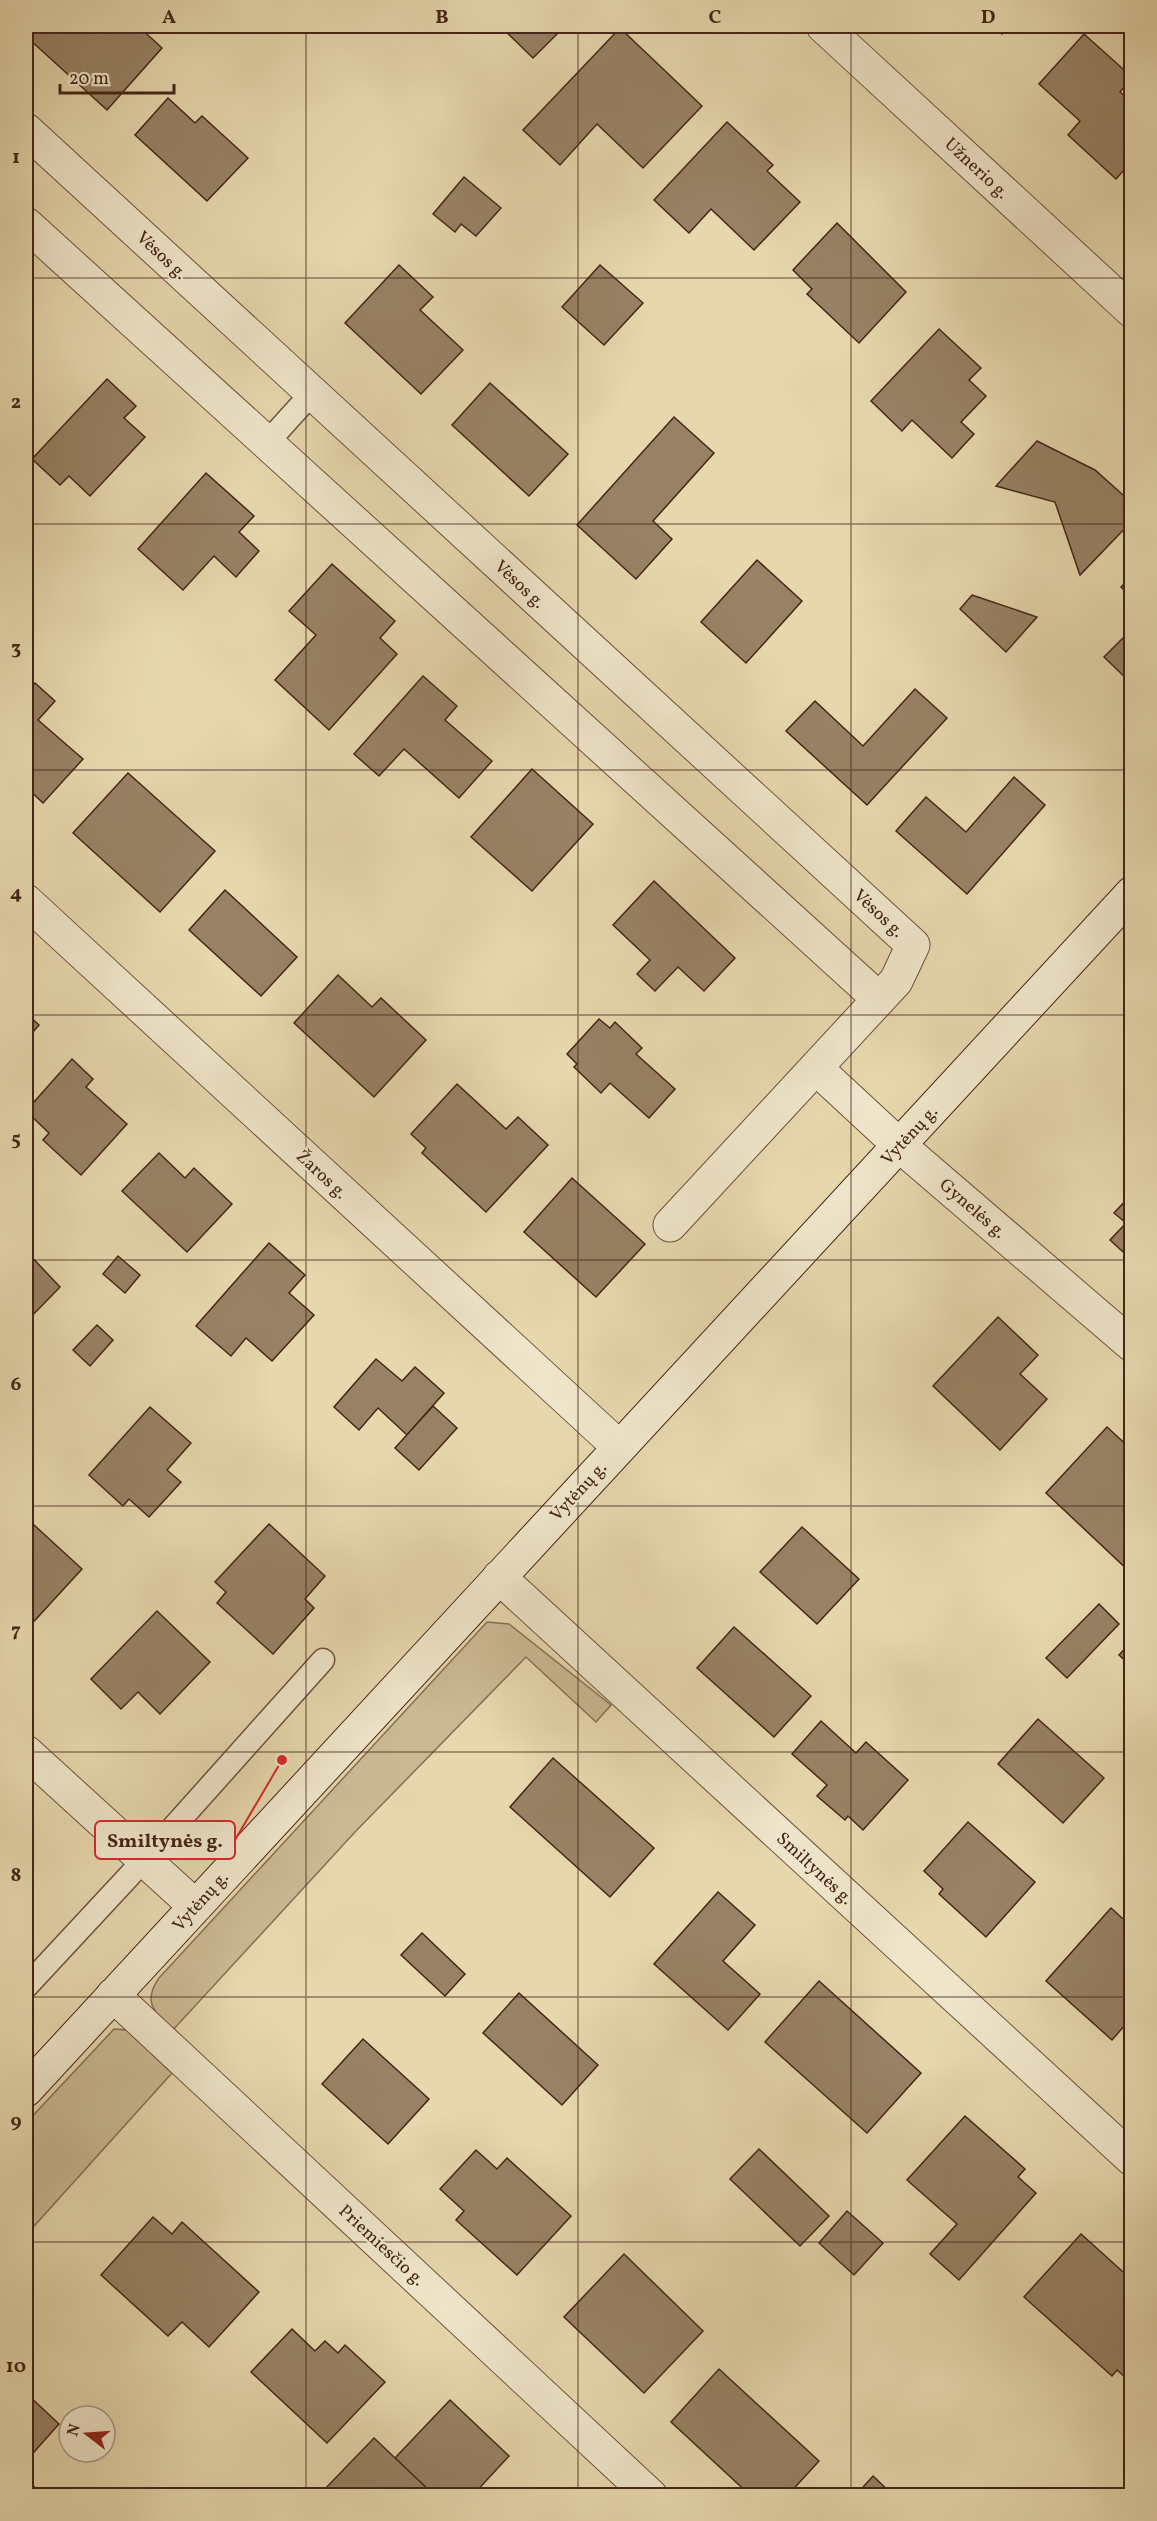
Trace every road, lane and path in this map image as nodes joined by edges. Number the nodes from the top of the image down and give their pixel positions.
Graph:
1 (823, 26) edge
2 (26, 130) edge
3 (26, 224) edge
4 (1131, 311) edge
5 (312, 393) junction
6 (265, 444) junction
7 (1131, 893) edge
8 (26, 901) edge
9 (879, 999) junction
10 (817, 1069) junction
11 (899, 1145) junction
12 (670, 1225) dead end
13 (1131, 1345) edge
14 (619, 1447) junction
15 (499, 1577) junction
16 (323, 1660) dead end
17 (26, 1752) edge
18 (144, 1860) junction
19 (195, 1906) junction
20 (26, 1987) edge
21 (113, 1995) junction
22 (26, 2090) edge
23 (1131, 2159) edge
24 (651, 2496) edge

1 - 4 street, Užnerio g.
2 - 5 street, Vėsos g.
3 - 6 street
5 - 6 lane
5 - 9 street, Vėsos g.
6 - 9 street
7 - 11 street, Vytėnų g.
8 - 14 street, Žaros g.
9 - 10 street
10 - 11 street, Gynelės g.
10 - 12 street
11 - 13 street, Gynelės g.
11 - 14 street, Vytėnų g.
14 - 15 street, Vytėnų g.
15 - 19 street, Vytėnų g.
15 - 23 street, Smiltynės g.
16 - 18 lane
17 - 18 street
18 - 19 street
18 - 20 lane
19 - 21 street, Vytėnų g.
21 - 22 street, Vytėnų g.
21 - 24 street, Priemiesčio g.

